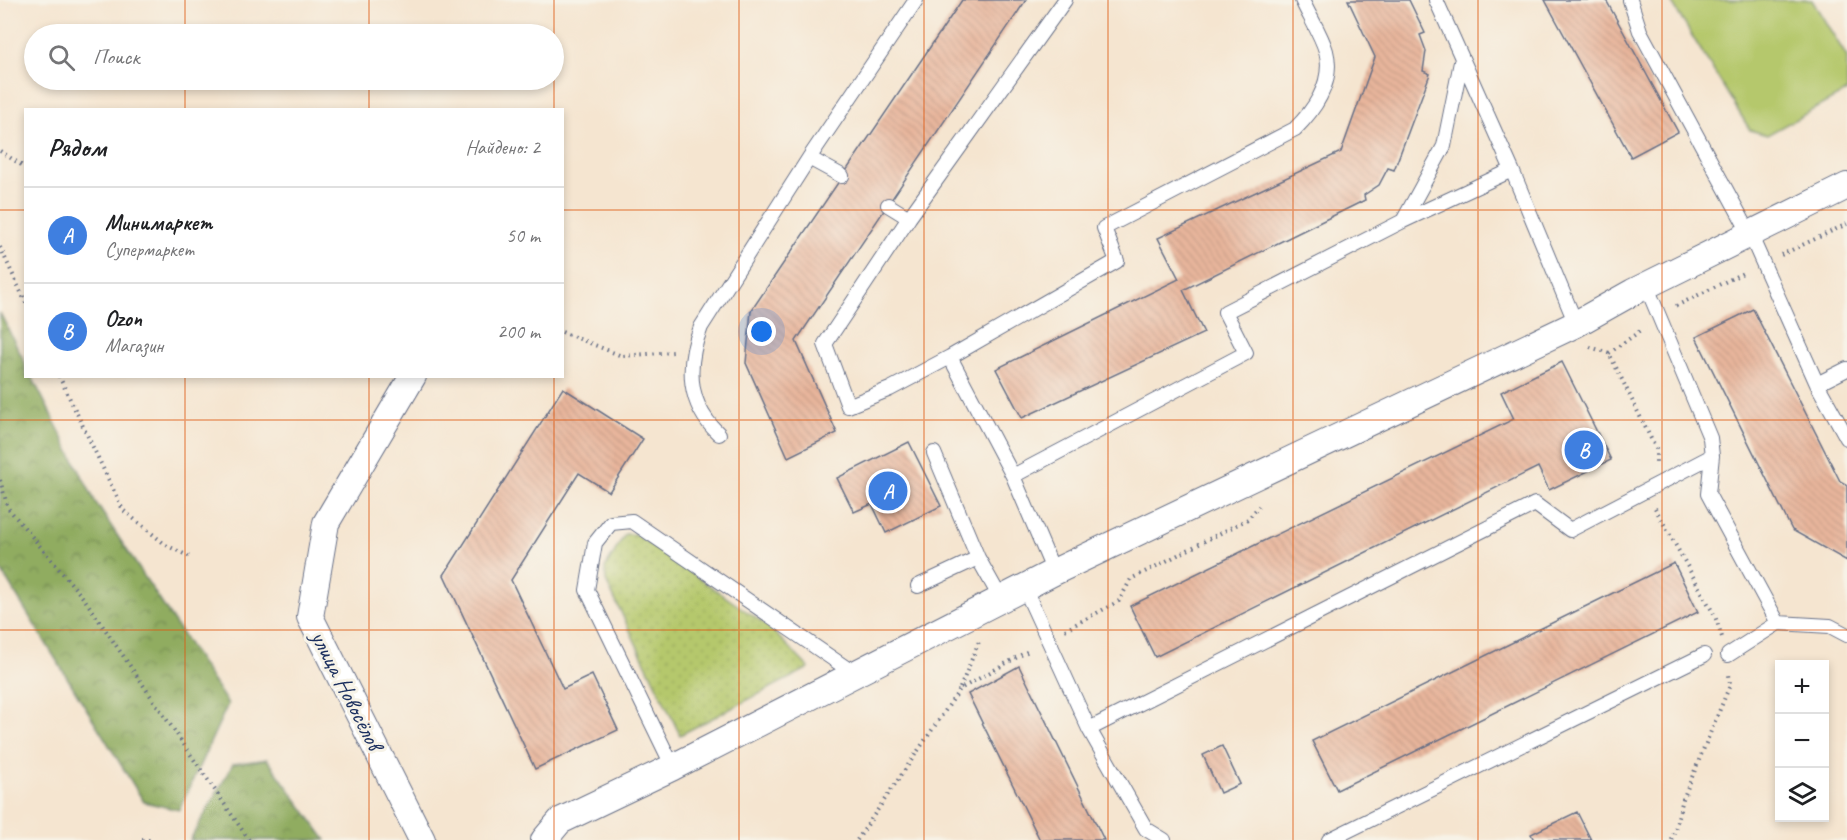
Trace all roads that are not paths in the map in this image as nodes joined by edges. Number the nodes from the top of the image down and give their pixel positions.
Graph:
1 (916, 0) edge
2 (1065, 0) edge
3 (1302, 0) edge
4 (1436, 0) edge
5 (1630, 0) edge
6 (1461, 62) junction
7 (809, 158) junction
8 (1512, 170) junction
9 (842, 177) dead end
10 (1847, 186) edge
11 (888, 205) dead end
12 (909, 219) junction
13 (1403, 221) junction
14 (1750, 234) junction
15 (1646, 285) junction
16 (1576, 324) junction
17 (951, 357) junction
18 (1847, 369) edge
19 (412, 378) edge
20 (1817, 384) junction
21 (719, 434) dead end
22 (1847, 438) edge
23 (934, 453) dead end
24 (1712, 456) junction
25 (1013, 476) junction
26 (978, 558) junction
27 (1054, 572) junction
28 (918, 586) dead end
29 (1024, 587) junction
30 (998, 601) junction
31 (1778, 623) junction
32 (1847, 635) edge
33 (1704, 655) dead end
34 (1728, 655) dead end
35 (855, 674) junction
36 (1089, 729) junction
37 (673, 767) junction
38 (422, 840) edge
39 (544, 840) edge
40 (1164, 840) edge
41 (1329, 840) edge

1 - 7 lane
2 - 12 lane
3 - 17 lane
4 - 6 lane
5 - 14 lane
6 - 8 lane
6 - 13 lane
7 - 9 lane
7 - 21 lane
8 - 13 lane
8 - 16 lane
10 - 14 street
11 - 12 lane
12 - 17 lane
13 - 25 lane
14 - 15 street
14 - 20 lane
15 - 16 street
15 - 24 lane
16 - 27 street
17 - 25 lane
18 - 20 lane
19 - 38 street, улица Новосёлов
20 - 22 lane
23 - 26 lane
24 - 31 lane
24 - 36 lane
25 - 27 lane
26 - 28 lane
26 - 30 lane
27 - 29 street
29 - 30 street
29 - 36 lane
30 - 35 street
31 - 32 lane
31 - 34 lane
33 - 41 lane
35 - 37 street
35 - 37 lane
36 - 40 lane
37 - 39 street

